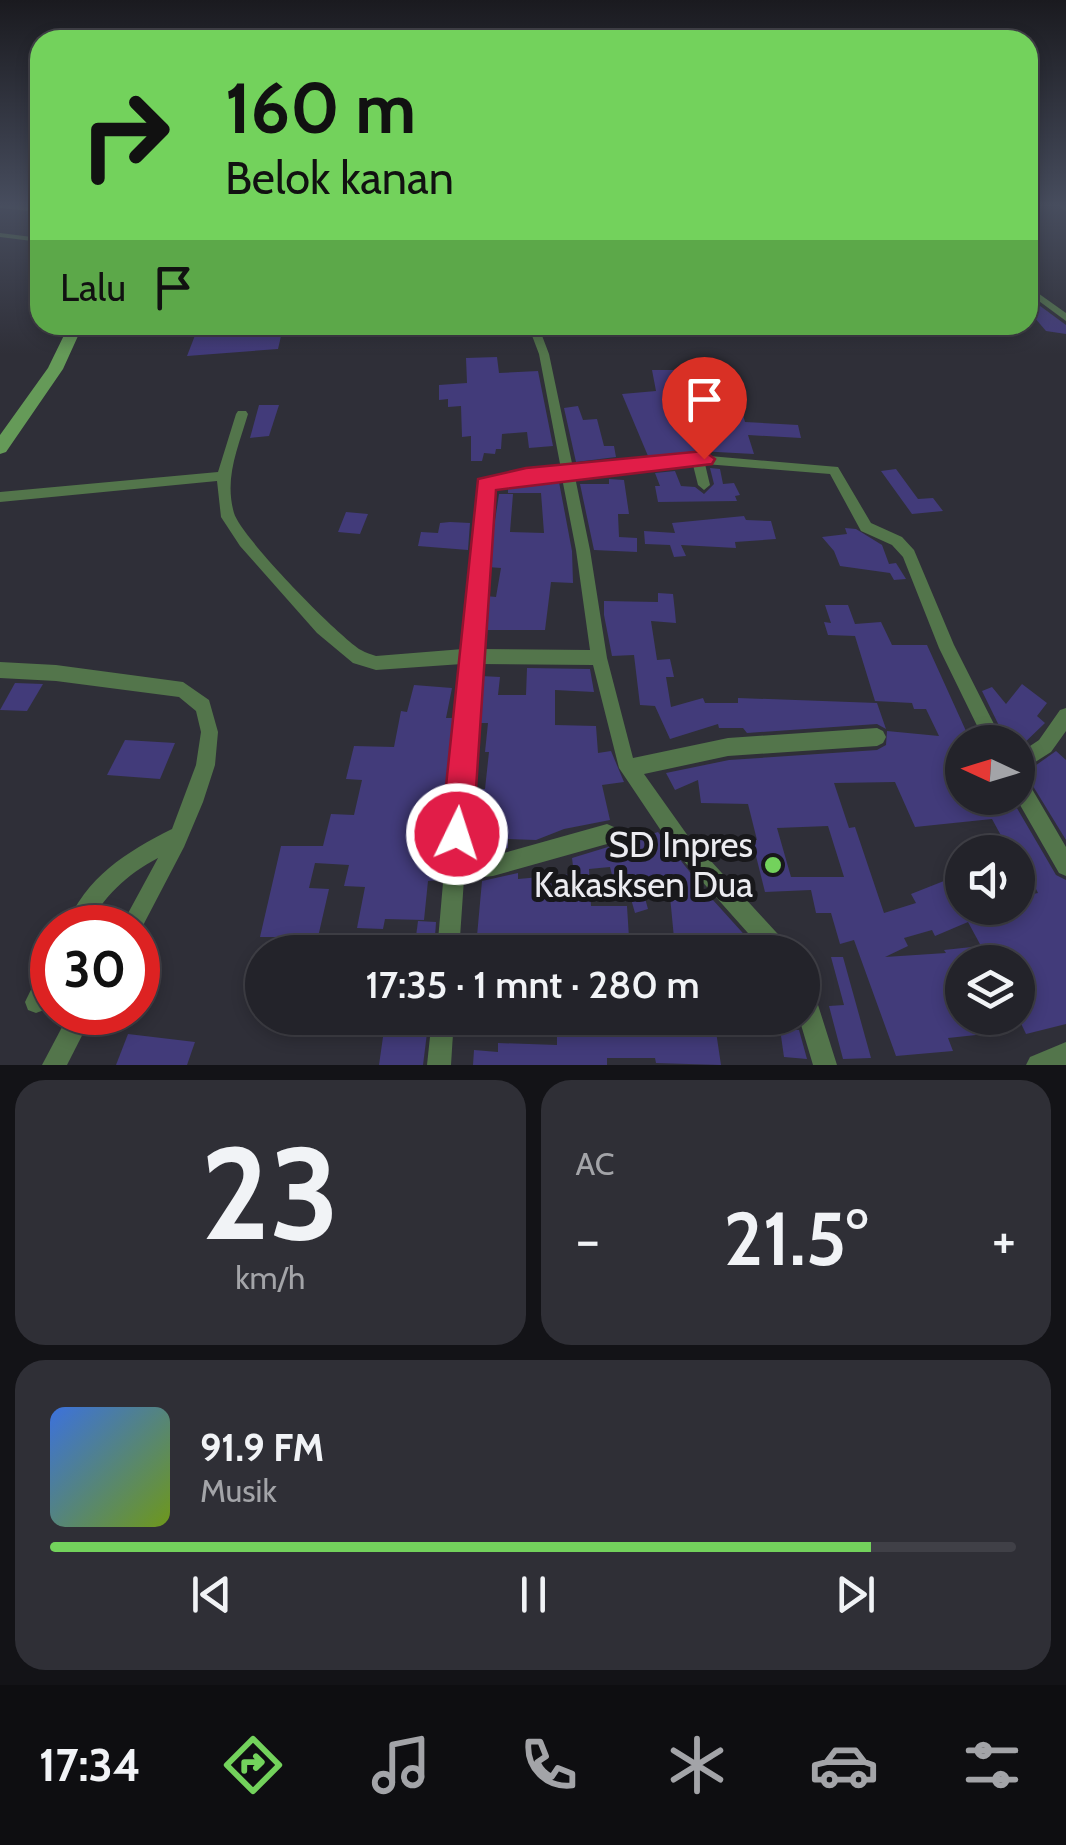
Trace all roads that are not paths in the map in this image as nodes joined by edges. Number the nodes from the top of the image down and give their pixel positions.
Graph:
1 (1038, 297) edge
2 (1066, 318) edge
3 (71, 335) edge
4 (537, 335) edge
5 (242, 414) dead end
6 (0, 448) edge
7 (698, 459) junction
8 (569, 472) junction
9 (223, 476) junction
10 (704, 485) dead end
11 (0, 497) edge
12 (470, 656) junction
13 (599, 658) junction
14 (0, 670) edge
15 (1066, 716) edge
16 (985, 725) edge
17 (877, 737) dead end
18 (1035, 753) edge
19 (629, 768) junction
20 (1035, 813) edge
21 (607, 834) dead end
22 (178, 836) junction
23 (1066, 866) edge
24 (454, 870) junction
25 (86, 905) edge
26 (142, 905) edge
27 (449, 935) edge
28 (763, 935) edge
29 (70, 1035) edge
30 (442, 1035) edge
31 (817, 1035) edge
32 (1066, 1054) edge
33 (54, 1065) edge
34 (440, 1065) edge
35 (826, 1065) edge
36 (1038, 1065) edge

1 - 2 street
3 - 6 main road
4 - 8 street
5 - 9 street
7 - 8 street
7 - 10 street
7 - 16 street
8 - 12 street
8 - 13 street
9 - 11 street
9 - 12 street
12 - 13 street
12 - 24 street
13 - 19 street
14 - 22 street
15 - 18 street
17 - 19 street
19 - 28 street
20 - 23 street
21 - 24 street
22 - 25 street
22 - 26 street
24 - 27 street
29 - 33 street
30 - 34 street
31 - 35 street
32 - 36 street

